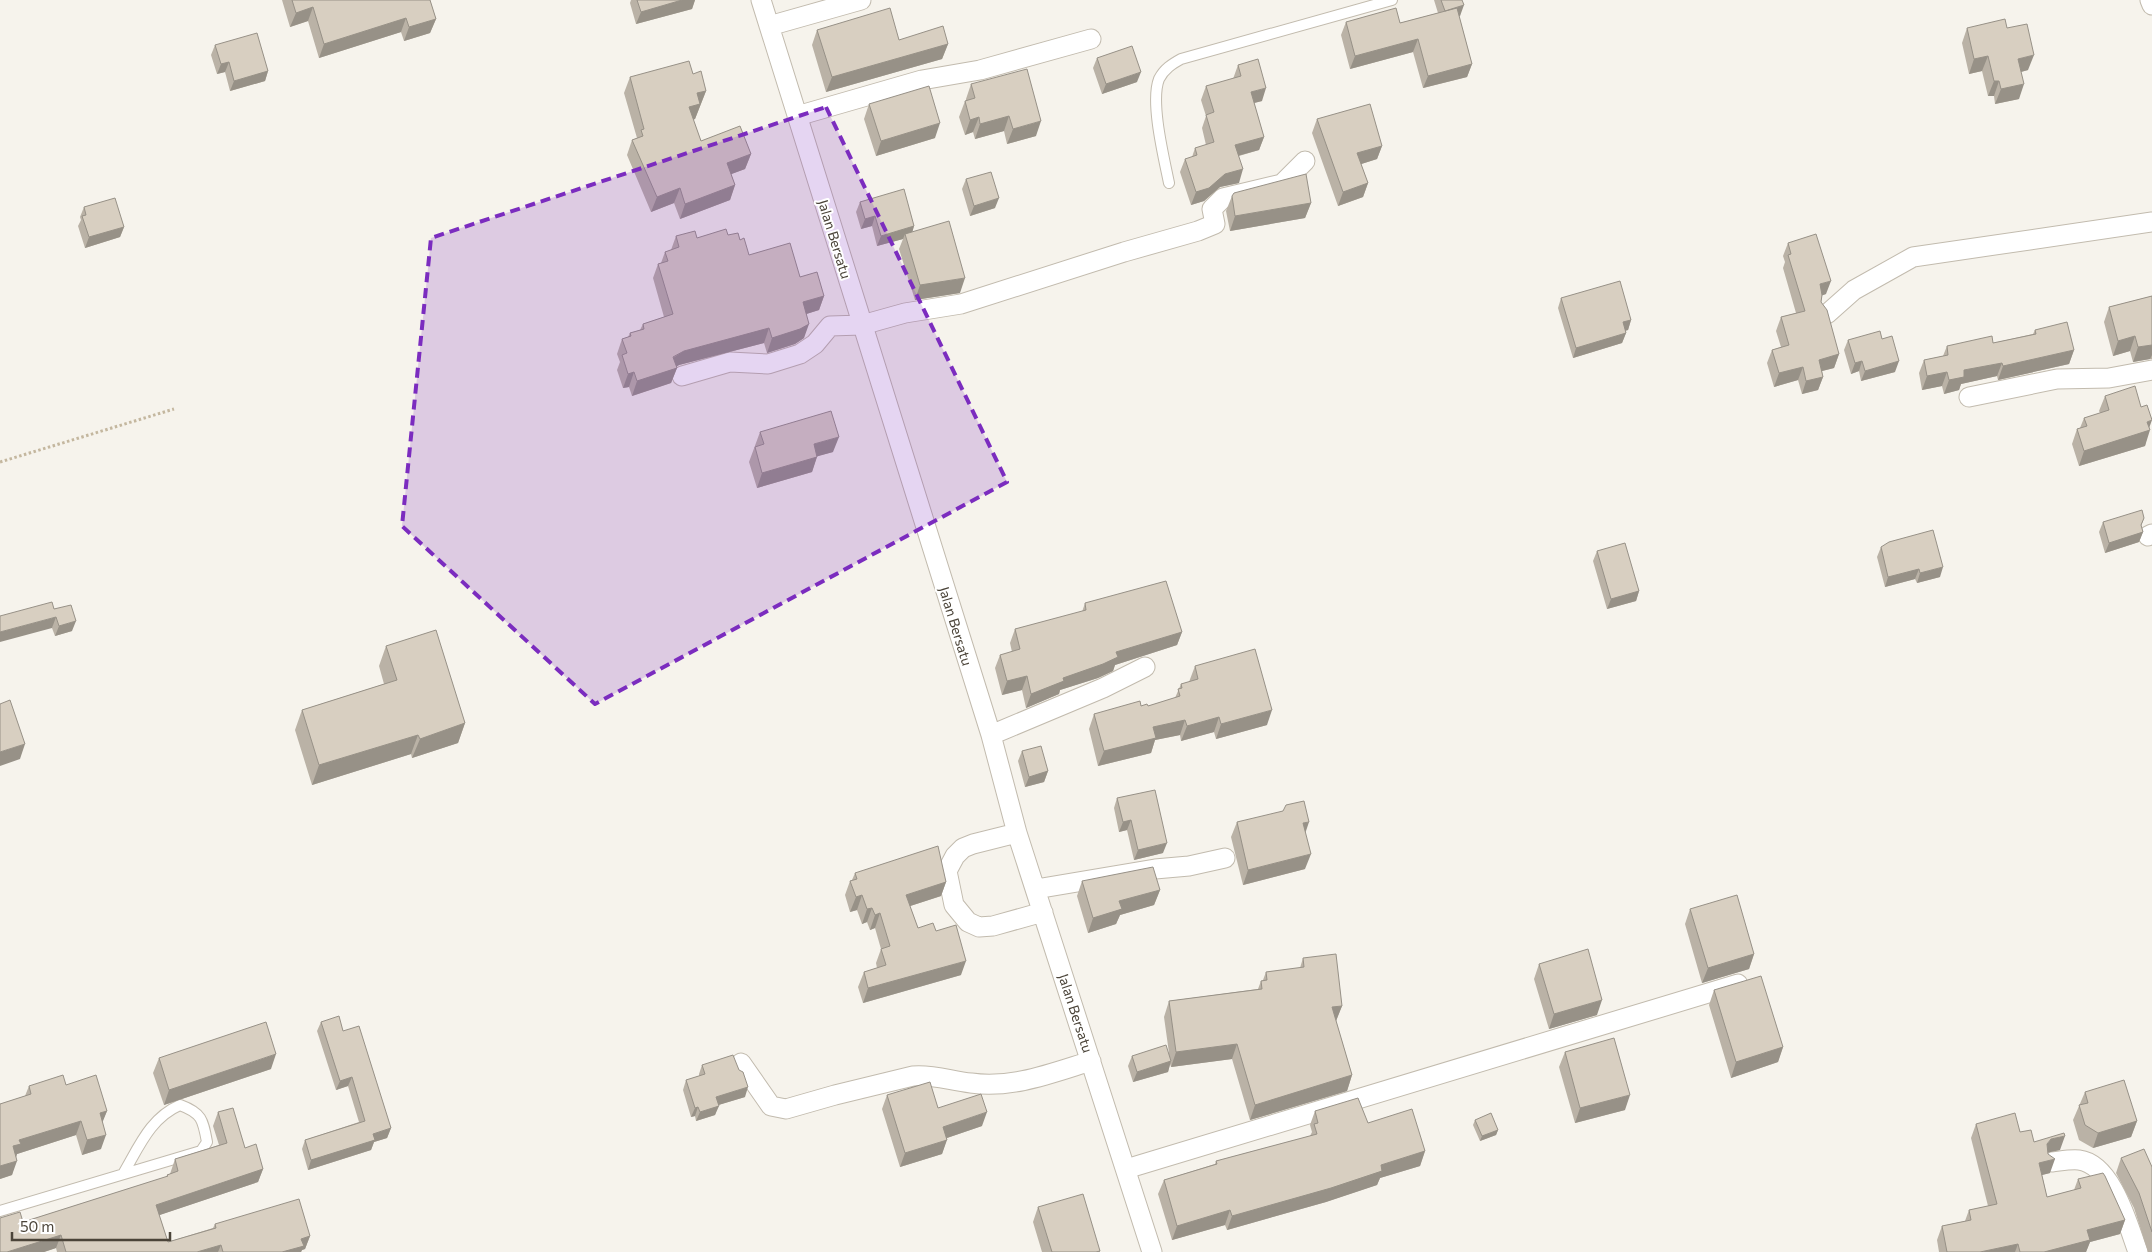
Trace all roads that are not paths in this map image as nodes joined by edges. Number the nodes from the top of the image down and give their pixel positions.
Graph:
1 (760, 0) edge
2 (861, 0) edge
3 (1392, 0) edge
4 (2150, 0) edge
5 (2152, 5) edge
6 (769, 26) junction
7 (1091, 39) dead end
8 (797, 116) junction
9 (1305, 161) dead end
10 (1169, 183) dead end
11 (2152, 222) edge
12 (1827, 314) edge
13 (862, 325) junction
14 (2152, 370) edge
15 (682, 376) dead end
16 (1969, 397) dead end
17 (1145, 667) dead end
18 (991, 735) junction
19 (1018, 833) junction
20 (1225, 858) dead end
21 (1036, 889) junction
22 (1044, 912) junction
23 (1758, 978) edge
24 (1091, 1061) junction
25 (741, 1063) dead end
26 (2052, 1162) edge
27 (1126, 1169) junction
28 (123, 1174) junction
29 (0, 1211) edge
30 (2136, 1247) edge
31 (1152, 1252) edge

1 - 6 street, Jalan Bersatu
2 - 6 street
3 - 10 lane
4 - 5 street
6 - 8 street, Jalan Bersatu
7 - 8 street
8 - 13 street, Jalan Bersatu
9 - 13 street
11 - 12 street
13 - 15 street
13 - 18 street, Jalan Bersatu
14 - 16 street
17 - 18 street
18 - 19 street, Jalan Bersatu
19 - 21 street, Jalan Bersatu
19 - 22 street
20 - 21 street
21 - 22 street, Jalan Bersatu
22 - 24 street, Jalan Bersatu
23 - 27 street
24 - 25 street
24 - 27 street, Jalan Bersatu
26 - 30 street
27 - 31 street, Jalan Bersatu
28 - 28 lane
28 - 29 lane

